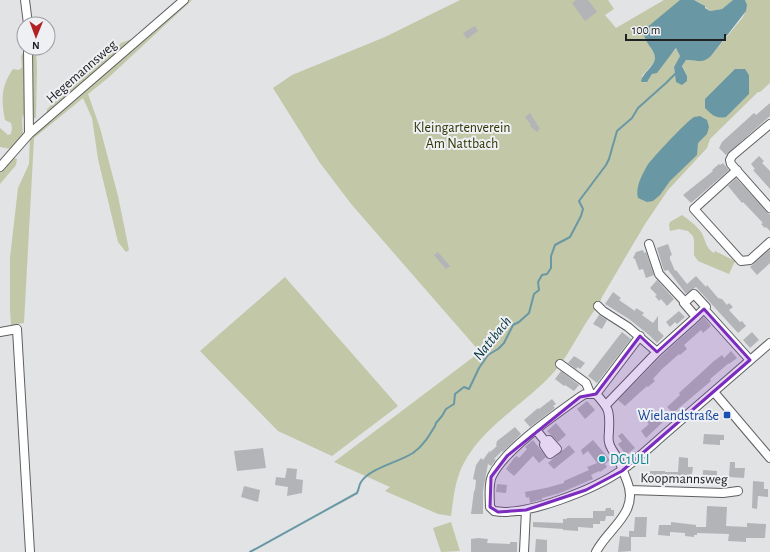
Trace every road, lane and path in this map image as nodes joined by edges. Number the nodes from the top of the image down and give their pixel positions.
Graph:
1 (25, 0) edge
2 (184, 0) edge
3 (27, 16) edge
4 (28, 56) edge
5 (770, 124) edge
6 (29, 134) junction
7 (0, 167) edge
8 (737, 170) junction
9 (768, 202) edge
10 (770, 242) edge
11 (649, 244) dead end
12 (686, 302) junction
13 (598, 306) dead end
14 (704, 309) junction
15 (696, 317) junction
16 (0, 332) edge
17 (640, 336) junction
18 (770, 343) edge
19 (657, 352) junction
20 (750, 360) junction
21 (560, 364) dead end
22 (714, 392) junction
23 (593, 394) junction
24 (606, 405) junction
25 (536, 430) junction
26 (545, 441) dead end
27 (770, 458) edge
28 (622, 471) junction
29 (630, 490) junction
30 (738, 491) dead end
31 (526, 510) junction
32 (30, 552) edge
33 (524, 552) edge
34 (596, 552) edge

1 - 3 street
2 - 6 street, Hegemannsweg
4 - 6 street
5 - 8 street
6 - 7 street, Hegemannsweg
8 - 9 street
8 - 10 street
11 - 12 street
12 - 14 street
12 - 15 street
13 - 17 street
14 - 15 street
14 - 20 street
15 - 19 street
16 - 32 street
17 - 19 street
17 - 23 street
18 - 20 street
19 - 24 street
20 - 22 street
21 - 23 street
22 - 27 street
22 - 28 street
23 - 24 street
23 - 25 street
24 - 28 street
25 - 26 street
25 - 31 street
28 - 29 street
28 - 31 street
29 - 30 street, Koopmannsweg
29 - 34 street
31 - 33 street

